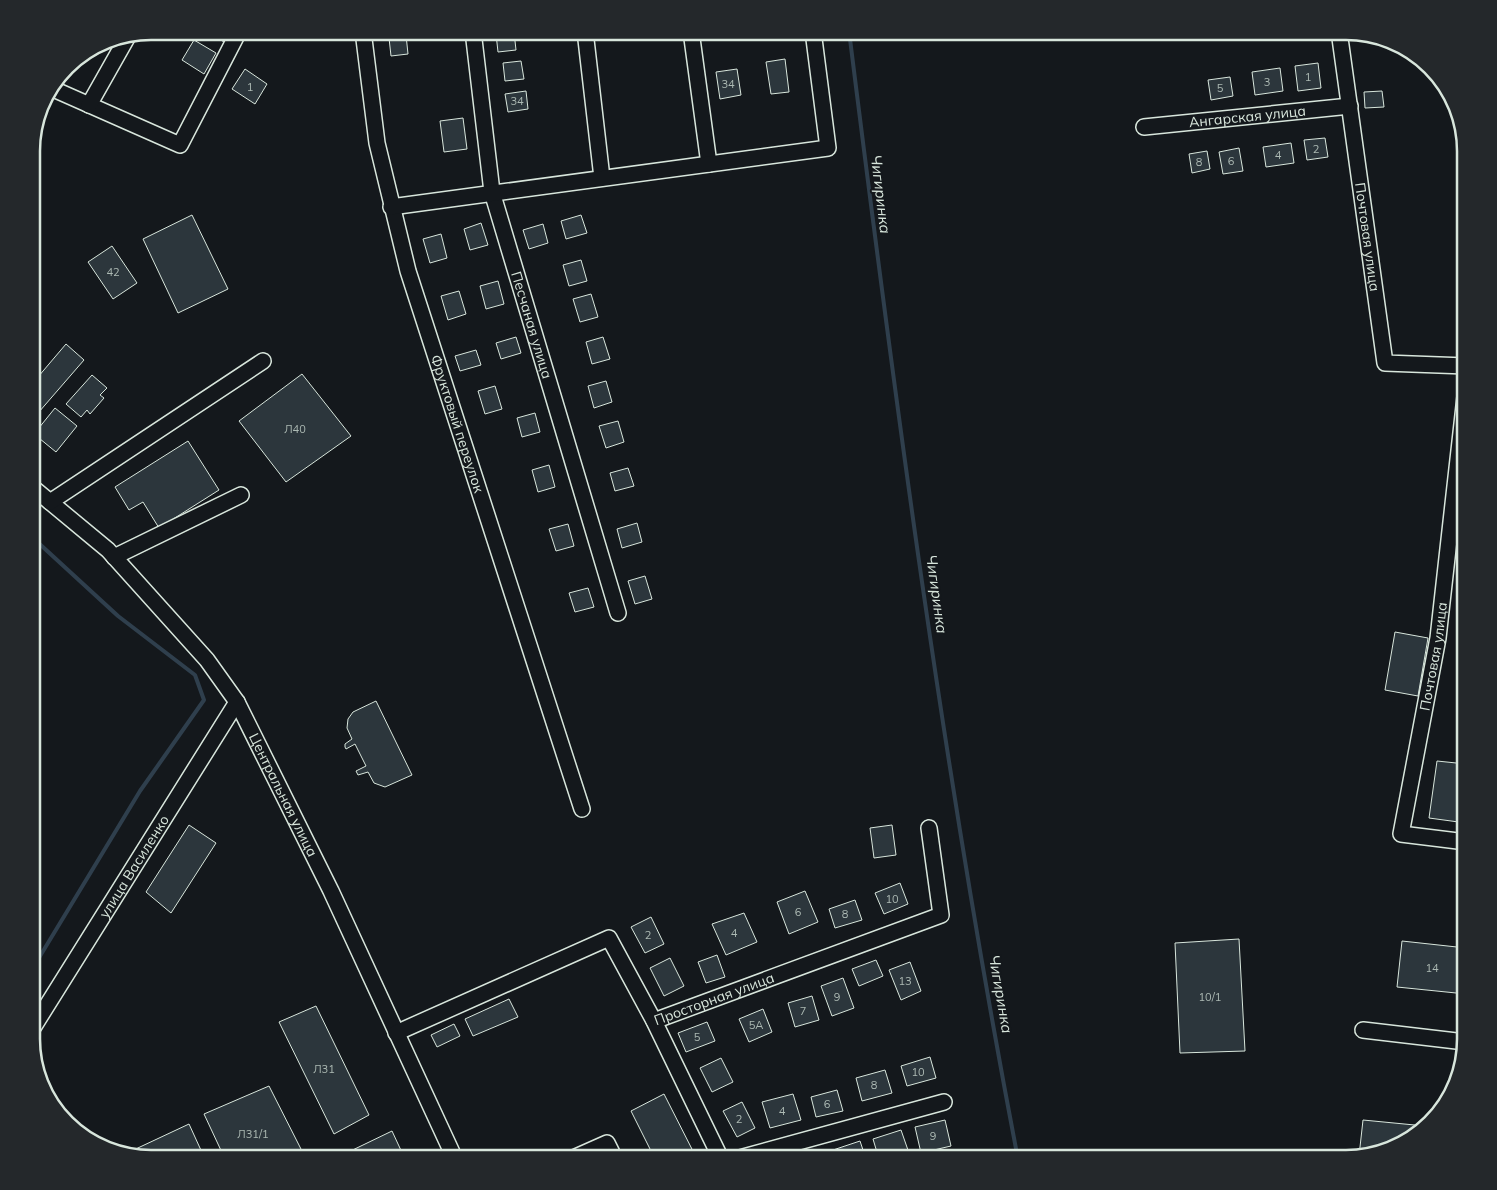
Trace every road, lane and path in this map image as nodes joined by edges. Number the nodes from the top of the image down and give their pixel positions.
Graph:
1 (234, 40) edge
2 (364, 40) edge
3 (474, 40) edge
4 (586, 40) edge
5 (692, 40) edge
6 (814, 40) edge
7 (1340, 40) edge
8 (124, 43) edge
9 (58, 91) edge
10 (89, 105) junction
11 (1350, 106) junction
12 (1144, 127) dead end
13 (709, 164) junction
14 (602, 178) junction
15 (492, 192) junction
16 (391, 207) junction
17 (263, 361) dead end
18 (1457, 366) edge
19 (1457, 468) edge
20 (40, 494) edge
21 (241, 495) dead end
22 (50, 502) junction
23 (114, 557) junction
24 (618, 613) dead end
25 (237, 702) junction
26 (582, 809) dead end
27 (929, 828) dead end
28 (1457, 841) edge
29 (40, 1018) edge
30 (654, 1021) junction
31 (1363, 1030) dead end
32 (396, 1032) junction
33 (1457, 1041) edge
34 (944, 1102) dead end
35 (451, 1150) edge
36 (591, 1150) edge
37 (610, 1150) edge
38 (717, 1150) edge
39 (769, 1150) edge

1 - 10 street
2 - 16 street, Фруктовый переулок
3 - 15 street, Песчаная улица
4 - 14 street
5 - 13 street
6 - 13 street
7 - 11 street, Почтовая улица
8 - 10 street
9 - 10 street
11 - 12 street, Ангарская улица
11 - 18 street, Почтовая улица
13 - 14 street
14 - 15 street
15 - 16 street
15 - 24 street, Песчаная улица
16 - 26 street, Фруктовый переулок
17 - 22 street
19 - 28 street, Почтовая улица
20 - 22 street, Центральная улица
21 - 23 street
22 - 23 street, Центральная улица
23 - 25 street, Центральная улица
25 - 29 street, улица Василенко
25 - 32 street, Центральная улица
27 - 30 street, Просторная улица
30 - 32 street, Просторная улица
30 - 38 street
31 - 33 street
32 - 35 street, Центральная улица
34 - 39 street
36 - 37 street

